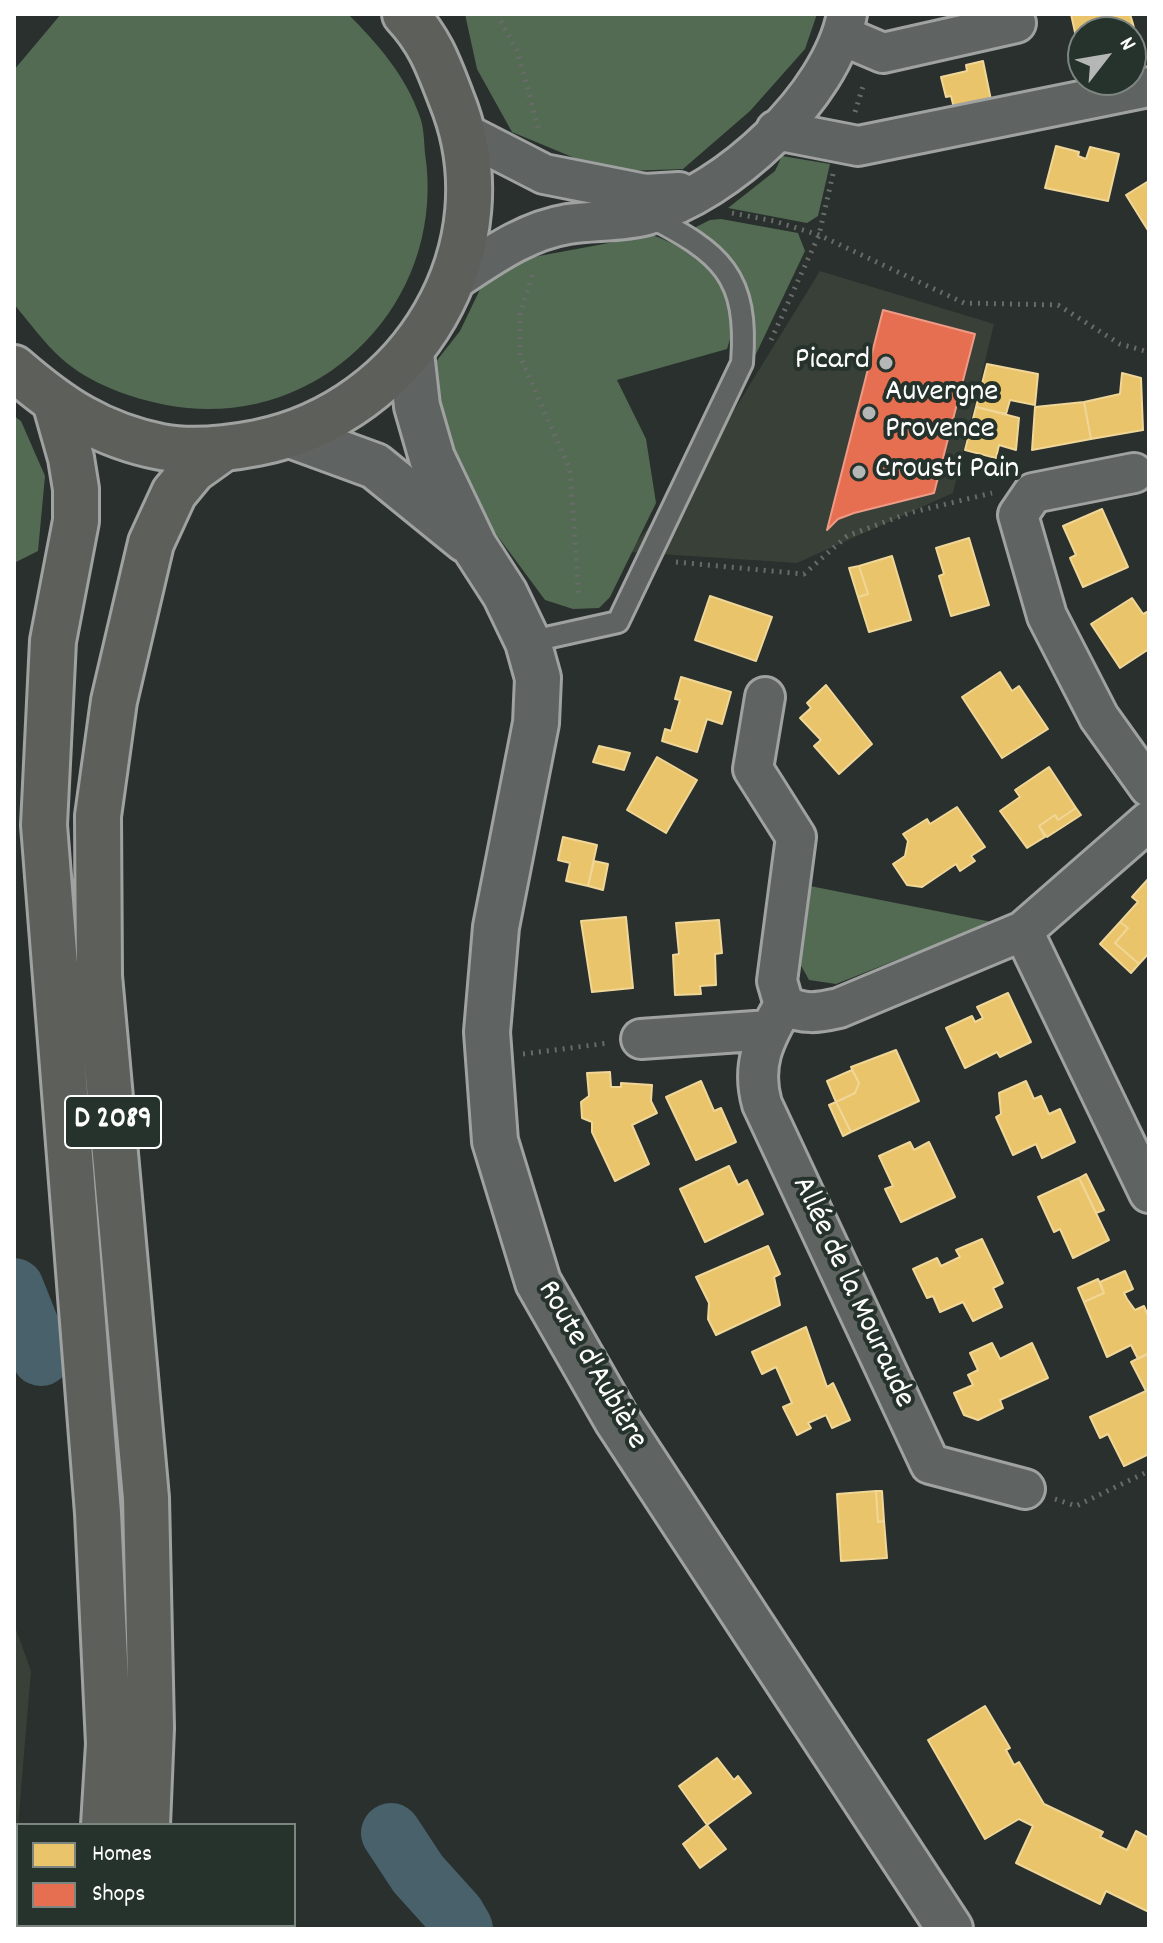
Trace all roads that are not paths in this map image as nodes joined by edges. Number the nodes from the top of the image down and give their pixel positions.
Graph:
1 (423, 23) edge
2 (1016, 23) dead end
3 (845, 25) edge
4 (1149, 87) edge
5 (776, 130) junction
6 (466, 134) junction
7 (702, 191) junction
8 (647, 215) junction
9 (453, 281) junction
10 (411, 353) junction
11 (14, 368) edge
12 (56, 405) junction
13 (293, 436) junction
14 (221, 450) junction
15 (1134, 473) dead end
16 (474, 546) junction
17 (528, 642) junction
18 (765, 697) dead end
19 (1149, 787) edge
20 (1149, 821) edge
21 (1023, 931) junction
22 (777, 1018) junction
23 (629, 1040) road end
24 (1149, 1193) edge
25 (1025, 1489) road end
26 (104, 1823) edge
27 (147, 1823) edge
28 (950, 1929) edge

1 - 6 main road
2 - 3 street
3 - 5 street
4 - 5 street
5 - 7 street
6 - 7 street
6 - 9 main road
7 - 8 street
8 - 9 street
8 - 17 lane
9 - 10 main road
10 - 13 main road
10 - 16 main road, Route d'Aubière
11 - 12 main road
12 - 14 main road
12 - 26 main road, D 2089
13 - 14 main road
13 - 16 main road, Route d'Aubière
14 - 27 main road, D 2089
15 - 19 street
16 - 17 main road, Route d'Aubière
17 - 28 main road, Route d'Aubière
18 - 22 street, Allée de la Mouraude
20 - 21 street
21 - 22 street
21 - 24 street
22 - 23 street
22 - 25 street, Allée de la Mouraude

